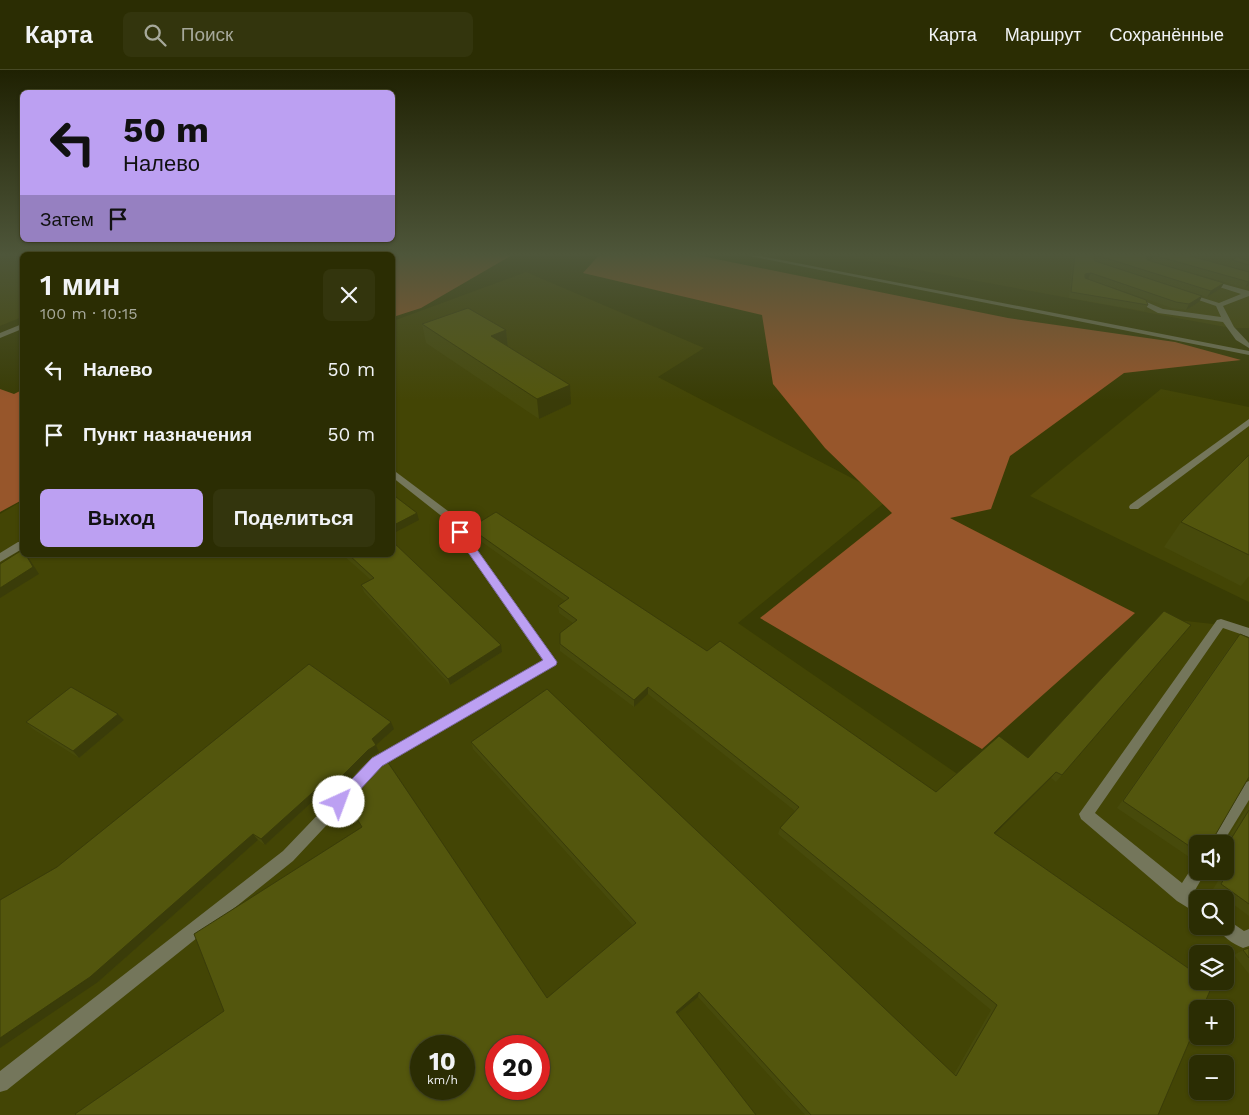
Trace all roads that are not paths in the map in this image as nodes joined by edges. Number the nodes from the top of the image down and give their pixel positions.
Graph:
1 (992, 303) edge
2 (1142, 303) edge
3 (1212, 303) edge
4 (1225, 303) edge
5 (1219, 305) junction
6 (1224, 320) junction
7 (20, 327) edge
8 (0, 336) edge
9 (1249, 346) edge
10 (1249, 353) edge
11 (1249, 422) edge
12 (395, 474) edge
13 (1134, 507) dead end
14 (20, 546) edge
15 (0, 558) edge
16 (1249, 633) edge
17 (1249, 787) edge
18 (1220, 835) edge
19 (1192, 880) edge
20 (1183, 895) junction
21 (1189, 899) edge
22 (1234, 933) edge
23 (1249, 937) edge
24 (0, 1083) edge

1 - 10 lane
2 - 6 lane
3 - 5 lane
4 - 5 lane
5 - 6 lane
6 - 9 lane
7 - 8 lane
11 - 13 lane
12 - 24 lane
14 - 15 lane
16 - 20 lane
17 - 18 lane
19 - 20 lane
20 - 21 lane
22 - 23 lane

